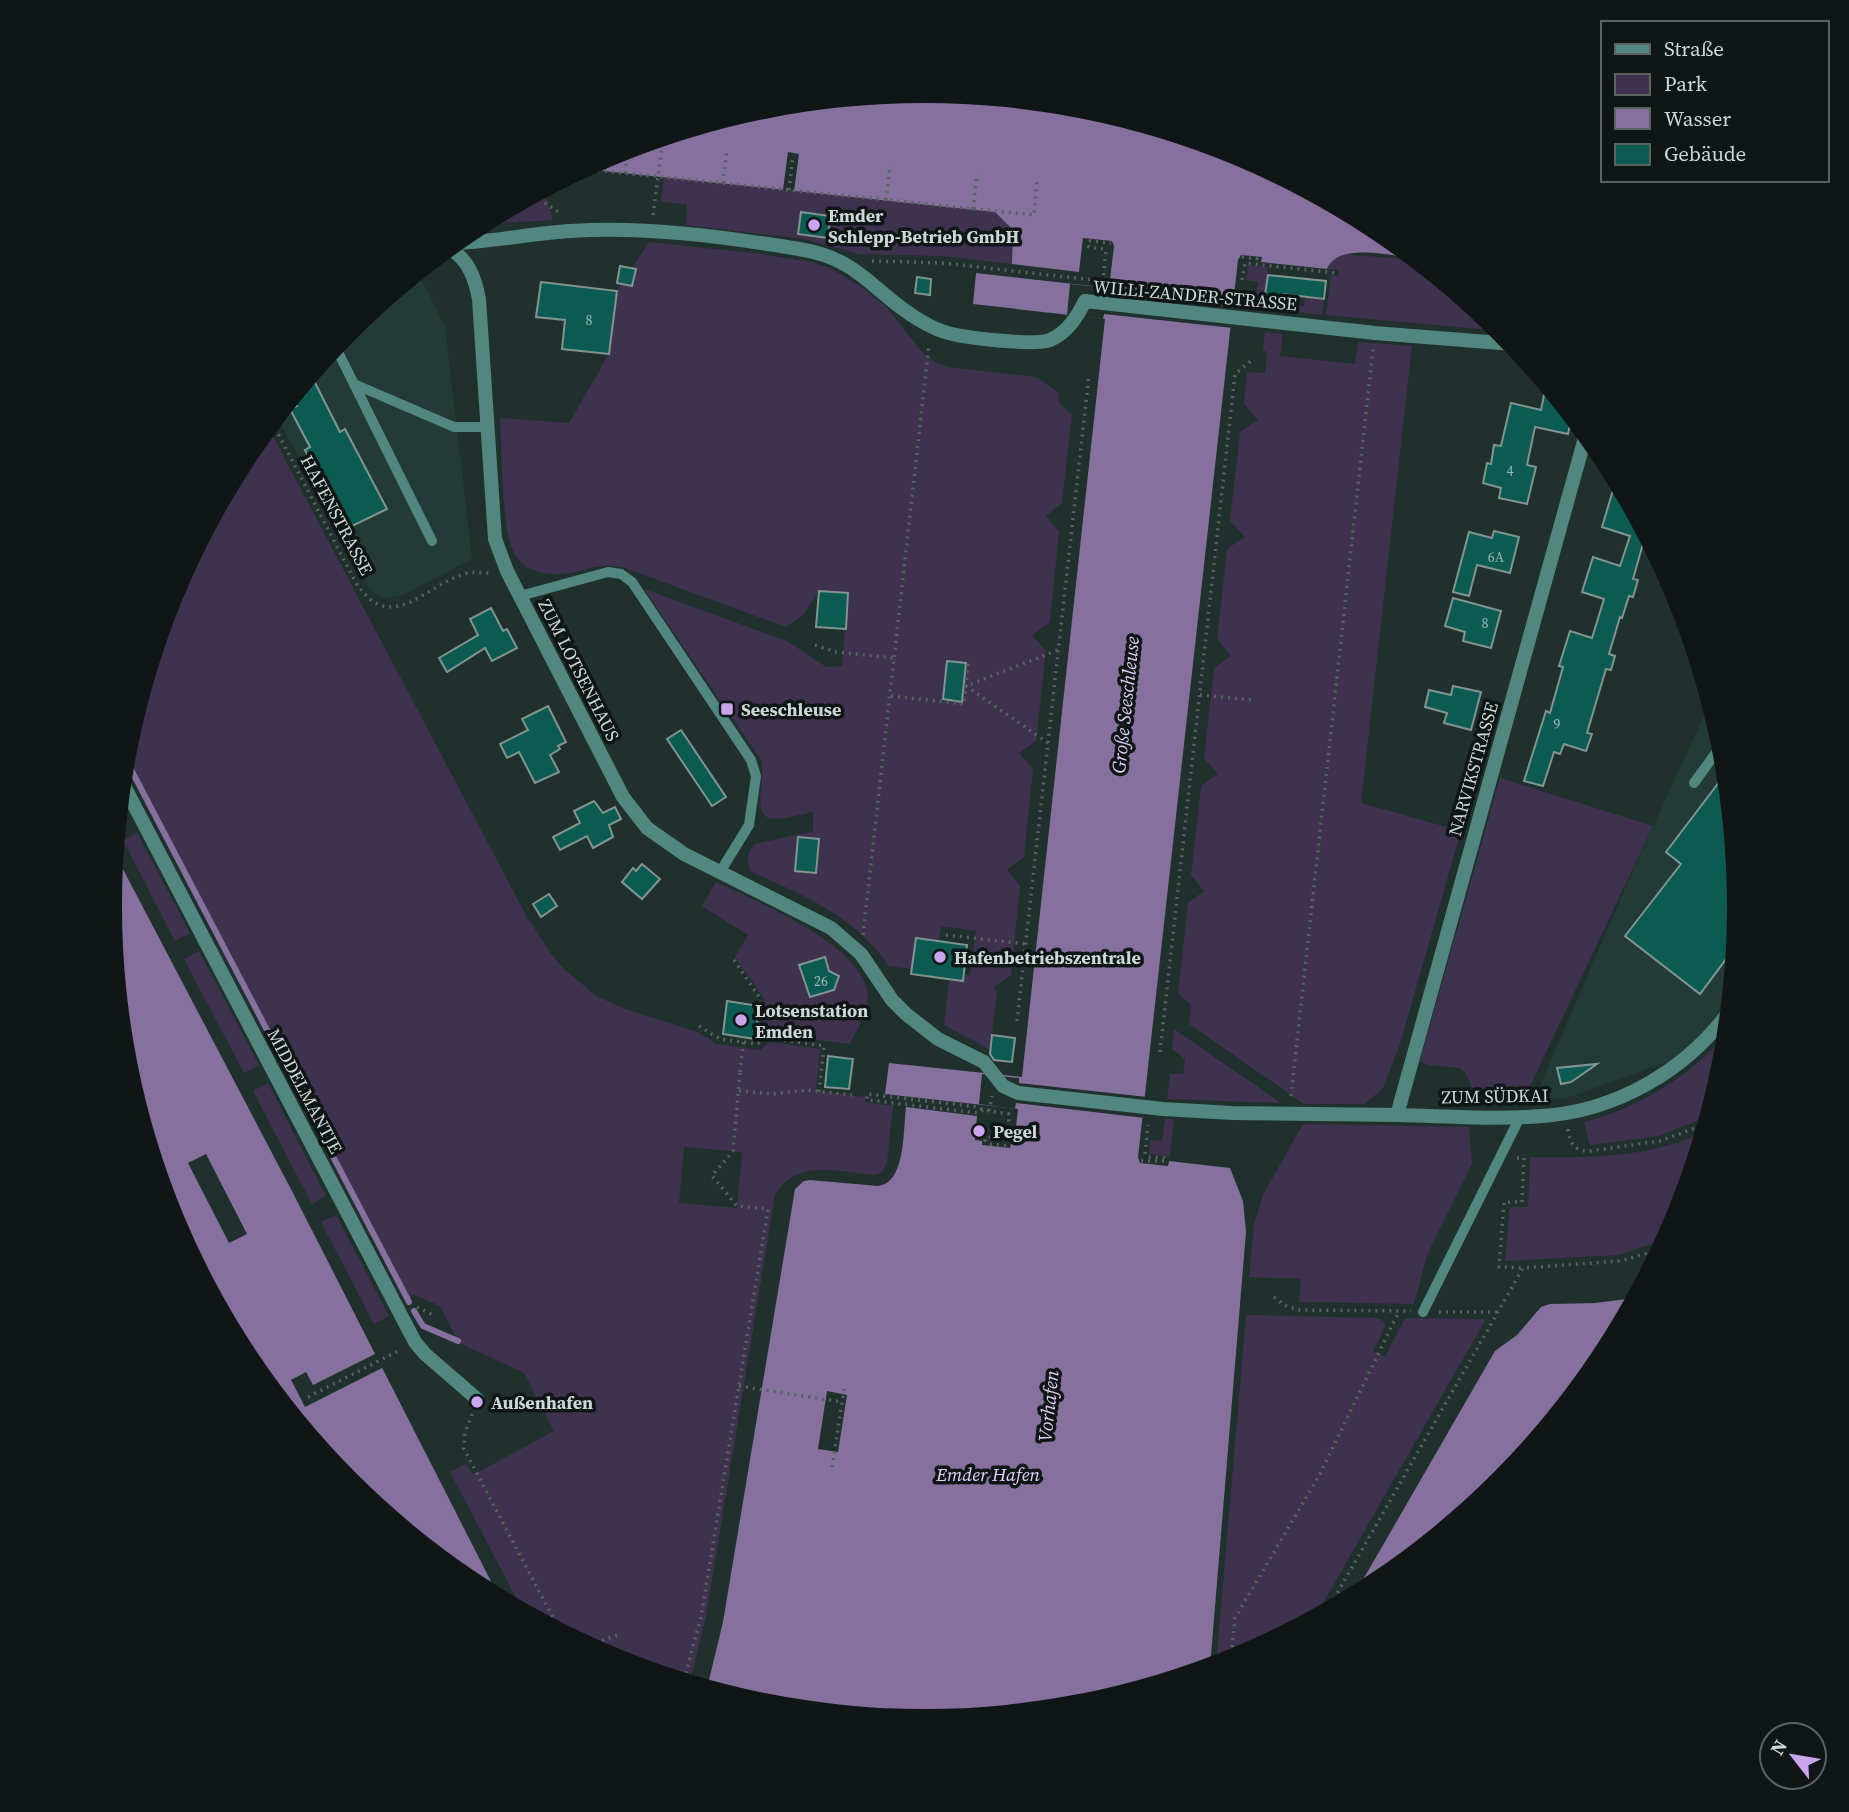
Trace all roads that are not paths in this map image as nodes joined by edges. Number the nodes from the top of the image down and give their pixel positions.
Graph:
1 (477, 241) edge
2 (457, 254) edge
3 (1496, 343) edge
4 (340, 357) edge
5 (354, 384) junction
6 (487, 427) junction
7 (1582, 447) edge
8 (432, 541) dead end
9 (520, 596) junction
10 (1713, 757) edge
11 (1694, 783) dead end
12 (130, 797) edge
13 (720, 872) junction
14 (1718, 1026) edge
15 (1146, 1107) joint
16 (1397, 1115) junction
17 (1520, 1117) junction
18 (1423, 1312) road end
19 (477, 1399) road end

1 - 3 street, WILLI-ZANDER-STRASSE
2 - 6 street, ZUM LOTSENHAUS
4 - 5 lane
5 - 6 lane
5 - 8 lane
6 - 9 street, ZUM LOTSENHAUS
7 - 16 street, NARVIKSTRASSE
9 - 13 street, ZUM LOTSENHAUS
9 - 13 lane
10 - 11 lane
12 - 19 street, MIDDELMANTJE
13 - 15 street, ZUM LOTSENHAUS
14 - 17 street, ZUM SÜDKAI
15 - 16 street, ZUM SÜDKAI
16 - 17 street, ZUM SÜDKAI
17 - 18 lane

